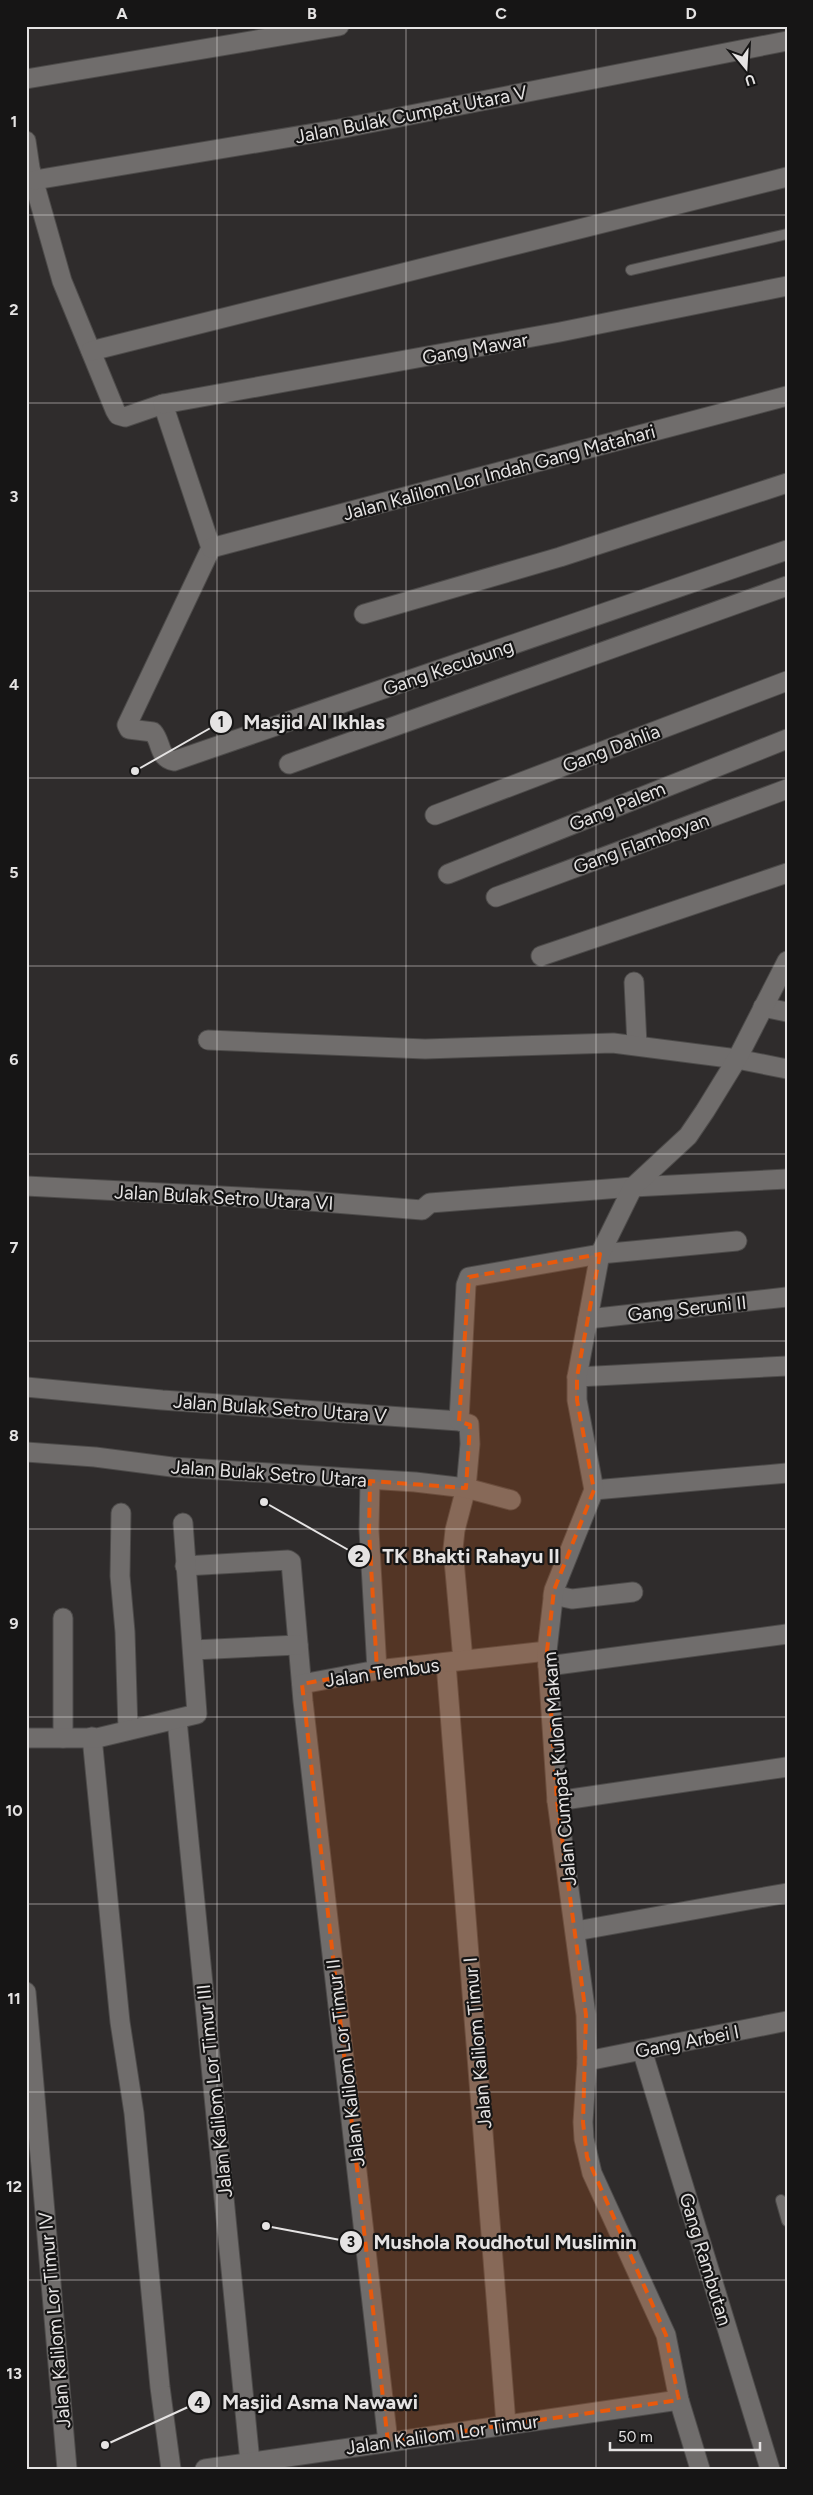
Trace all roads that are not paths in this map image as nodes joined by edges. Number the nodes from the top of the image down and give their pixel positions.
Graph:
1 (339, 26) edge
2 (787, 41) edge
3 (26, 79) edge
4 (26, 141) edge
5 (787, 177) edge
6 (35, 180) junction
7 (787, 234) edge
8 (631, 270) dead end
9 (787, 286) edge
10 (90, 351) junction
11 (787, 396) edge
12 (163, 404) junction
13 (787, 483) edge
14 (211, 548) junction
15 (787, 550) edge
16 (787, 586) edge
17 (364, 614) dead end
18 (787, 681) edge
19 (787, 738) edge
20 (288, 764) dead end
21 (787, 789) edge
22 (435, 815) dead end
23 (787, 873) edge
24 (448, 874) dead end
25 (496, 897) dead end
26 (541, 956) dead end
27 (787, 961) edge
28 (634, 982) dead end
29 (764, 1007) junction
30 (787, 1012) edge
31 (208, 1040) dead end
32 (636, 1045) junction
33 (738, 1059) junction
34 (787, 1069) edge
35 (787, 1179) edge
36 (26, 1186) edge
37 (633, 1187) junction
38 (738, 1241) dead end
39 (600, 1254) junction
40 (787, 1296) edge
41 (588, 1319) junction
42 (787, 1366) edge
43 (577, 1377) junction
44 (26, 1387) edge
45 (459, 1421) junction
46 (26, 1452) edge
47 (787, 1473) edge
48 (370, 1480) junction
49 (466, 1488) junction
50 (594, 1490) junction
51 (511, 1500) dead end
52 (121, 1513) dead end
53 (183, 1523) dead end
54 (185, 1566) junction
55 (633, 1592) dead end
56 (553, 1595) junction
57 (63, 1618) dead end
58 (787, 1634) edge
59 (298, 1645) junction
60 (193, 1650) junction
61 (548, 1658) junction
62 (454, 1661) junction
63 (377, 1670) junction
64 (302, 1684) junction
65 (177, 1720) junction
66 (128, 1730) junction
67 (92, 1737) junction
68 (26, 1738) edge
69 (63, 1738) junction
70 (787, 1767) edge
71 (557, 1801) junction
72 (787, 1894) edge
73 (576, 1931) junction
74 (26, 1992) edge
75 (787, 2021) edge
76 (642, 2050) junction
77 (588, 2061) junction
78 (780, 2200) dead end
79 (787, 2221) edge
80 (679, 2400) junction
81 (506, 2424) junction
82 (388, 2442) junction
83 (250, 2462) junction
84 (67, 2469) edge
85 (171, 2469) edge
86 (206, 2469) edge
87 (700, 2469) edge
88 (770, 2469) edge

1 - 3 street
2 - 6 street, Jalan Bulak Cumpat Utara V
4 - 6 street
5 - 10 street
6 - 10 street
7 - 8 lane
9 - 12 street, Gang Mawar
10 - 12 street, Gang Mawar
11 - 14 street, Jalan Kalilom Lor Indah Gang Matahari
12 - 14 street
13 - 17 street
14 - 15 street, Gang Kecubung
16 - 20 street
18 - 22 street, Gang Dahlia
19 - 24 street, Gang Palem
21 - 25 street, Gang Flamboyan
23 - 26 street
27 - 29 street
28 - 32 street
29 - 30 street
29 - 33 street
31 - 32 street
32 - 33 street
33 - 34 street
33 - 37 street
35 - 37 street, Jalan Bulak Setro Utara VI
36 - 37 street, Jalan Bulak Setro Utara VI
37 - 39 street
38 - 39 street
39 - 41 street
39 - 45 street
40 - 41 street, Gang Seruni II
41 - 43 street
42 - 43 street
43 - 50 street
44 - 45 street, Jalan Bulak Setro Utara V
45 - 49 street
46 - 48 street, Jalan Bulak Setro Utara
47 - 50 street
48 - 49 street, Jalan Bulak Setro Utara
48 - 63 street
49 - 51 street, Jalan Bulak Setro Utara
49 - 62 street, Jalan Kalilom Timur I
50 - 56 street, Jalan Cumpat Kulon Makam
52 - 66 street
53 - 54 street
54 - 59 street, Jalan Kalilom Lor Timur II
54 - 60 street
55 - 56 street
56 - 61 street, Jalan Cumpat Kulon Makam
57 - 69 street
58 - 61 street, Jalan Tembus
59 - 60 street
59 - 64 street, Jalan Kalilom Lor Timur II
60 - 65 street
61 - 62 street, Jalan Tembus
61 - 71 street, Jalan Cumpat Kulon Makam
62 - 63 street, Jalan Tembus
62 - 81 street, Jalan Kalilom Timur I
63 - 64 street, Jalan Tembus
64 - 82 street, Jalan Kalilom Lor Timur II
65 - 66 street
65 - 83 street, Jalan Kalilom Lor Timur III
66 - 67 street
67 - 69 street
67 - 85 street
68 - 69 street
70 - 71 street
71 - 73 street, Jalan Cumpat Kulon Makam
72 - 73 street
73 - 77 street, Jalan Cumpat Kulon Makam
74 - 84 street, Jalan Kalilom Lor Timur IV
75 - 76 street, Gang Arbei I
76 - 77 street, Gang Arbei I
76 - 88 street, Gang Rambutan
77 - 80 street, Jalan Cumpat Kulon Makam
78 - 79 lane
80 - 81 street, Jalan Kalilom Lor Timur
80 - 87 street, Jalan Cumpat Kulon Makam
81 - 82 street, Jalan Kalilom Lor Timur
82 - 83 street, Jalan Kalilom Lor Timur
83 - 86 street, Jalan Kalilom Lor Timur

